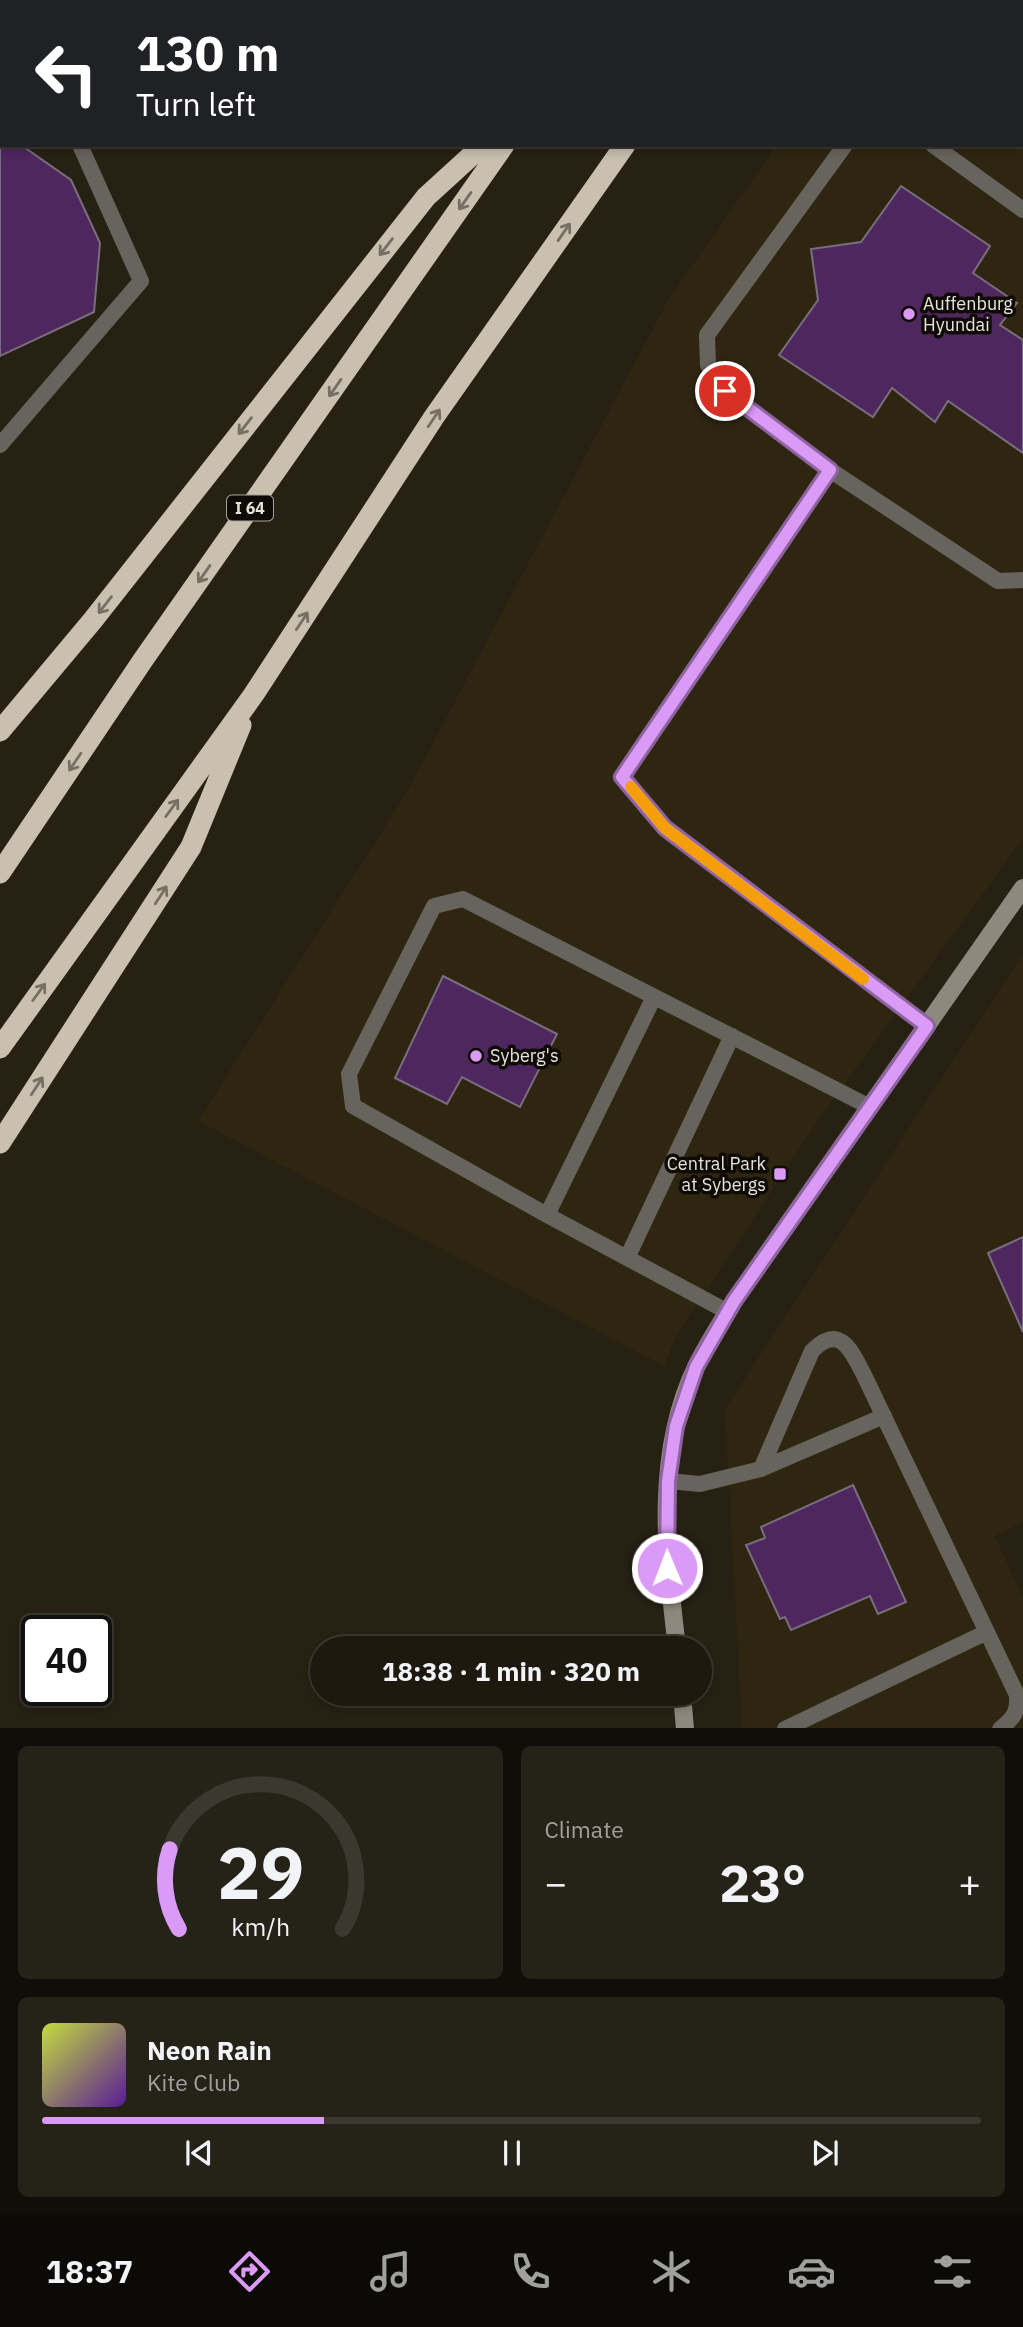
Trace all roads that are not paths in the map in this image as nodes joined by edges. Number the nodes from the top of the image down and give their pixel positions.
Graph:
1 (81, 147) edge
2 (481, 147) edge
3 (503, 147) edge
4 (624, 147) edge
5 (844, 147) edge
6 (936, 147) edge
7 (1023, 210) edge
8 (0, 445) edge
9 (830, 470) junction
10 (1023, 580) edge
11 (254, 694) junction
12 (0, 732) edge
13 (0, 873) edge
14 (1023, 888) edge
15 (654, 997) junction
16 (927, 1026) junction
17 (732, 1036) junction
18 (0, 1048) edge
19 (870, 1107) junction
20 (0, 1143) edge
21 (547, 1215) junction
22 (627, 1258) junction
23 (728, 1312) junction
24 (884, 1416) junction
25 (761, 1469) junction
26 (668, 1481) junction
27 (987, 1632) junction
28 (676, 1636) edge
29 (683, 1706) edge
30 (685, 1728) edge
31 (785, 1728) edge
32 (1000, 1728) edge

1 - 8 lane
2 -> 12 highway
3 -> 13 highway, I 64
11 -> 4 highway
5 - 9 lane
6 - 7 lane
9 - 10 lane
9 - 16 lane
18 -> 11 highway
20 -> 11 highway
14 - 16 street
15 - 17 lane
15 - 21 lane
15 - 21 lane
16 - 19 street
17 - 19 lane
17 - 22 lane
19 - 23 street
21 - 22 lane
22 - 23 lane
23 - 26 street
24 - 25 lane
24 - 25 lane
24 - 27 lane
25 - 26 lane
26 - 28 street
27 - 31 lane
27 - 32 lane
29 - 30 street

